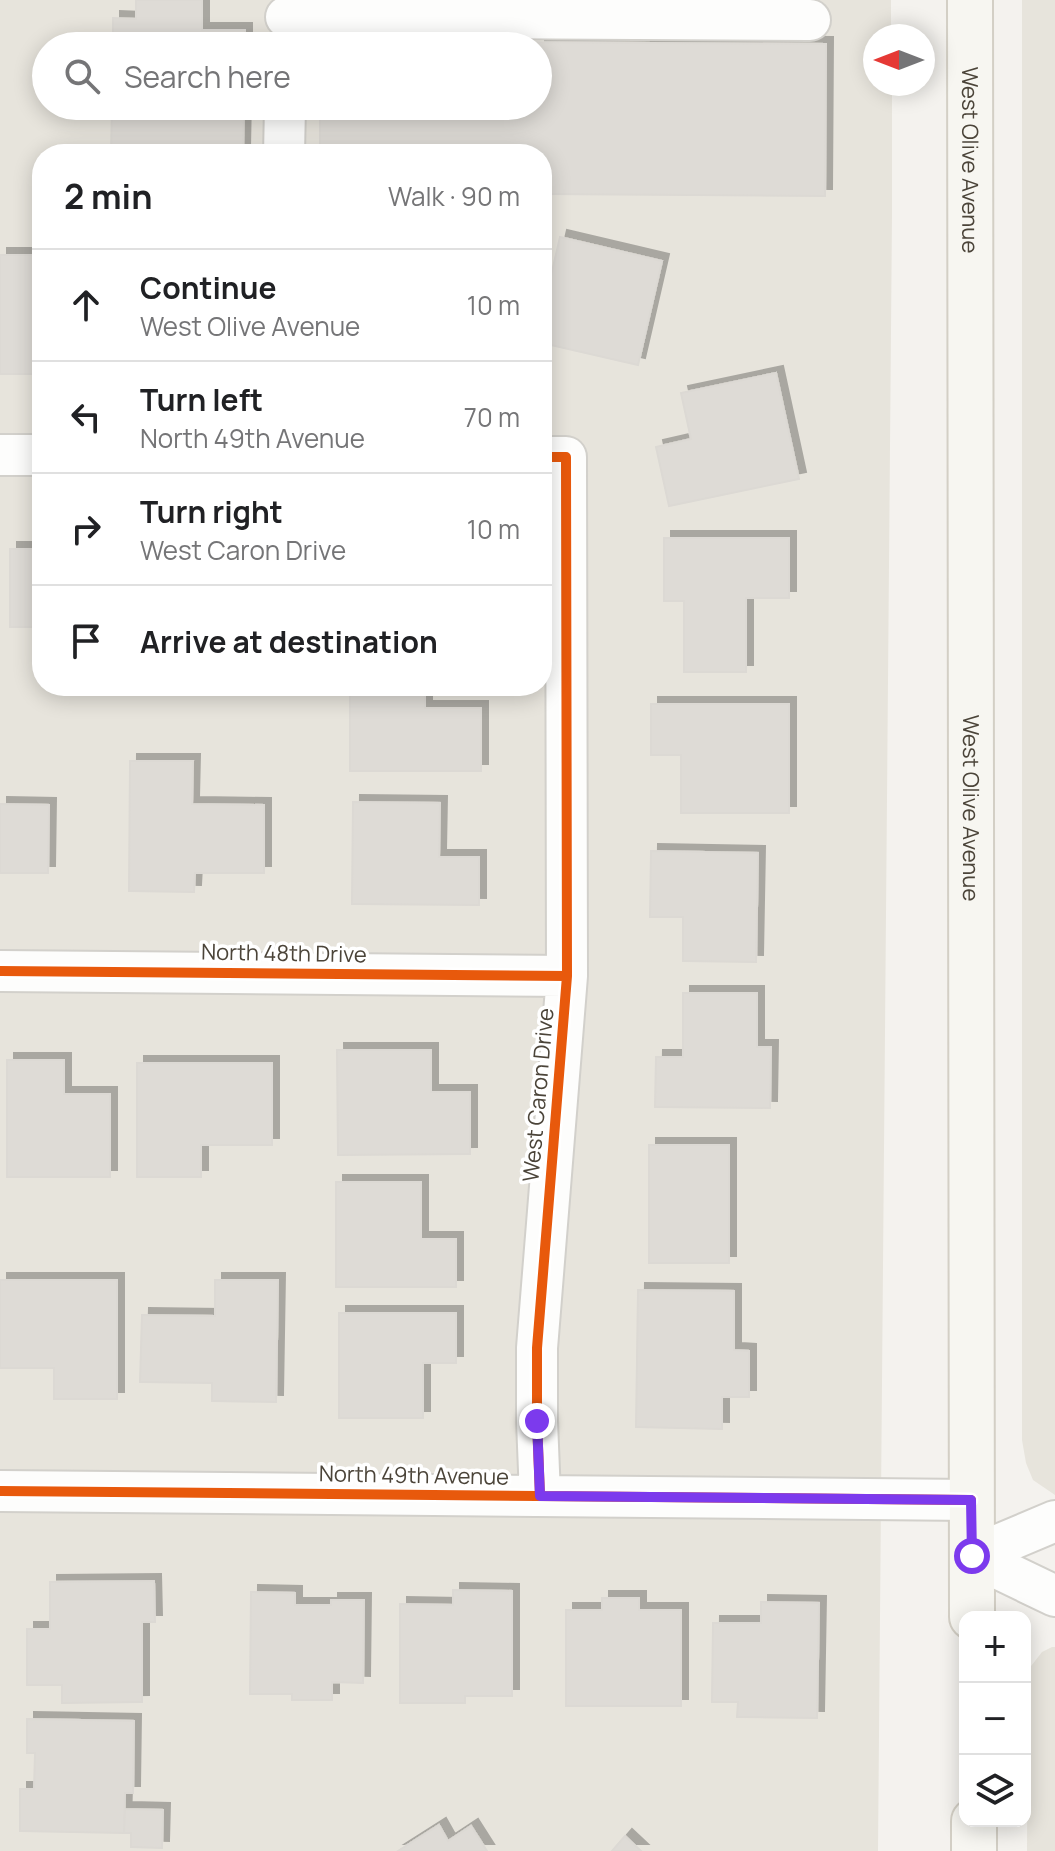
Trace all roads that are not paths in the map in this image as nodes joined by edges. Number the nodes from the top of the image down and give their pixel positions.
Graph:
1 (970, 0) edge
2 (592, 8) edge
3 (810, 20) dead end
4 (286, 21) edge
5 (285, 120) edge
6 (284, 144) edge
7 (0, 455) edge
8 (32, 455) edge
9 (554, 457) edge
10 (0, 971) edge
11 (567, 976) junction
12 (0, 1491) edge
13 (540, 1496) junction
14 (971, 1500) junction
15 (1055, 1521) edge
16 (972, 1556) junction
17 (1055, 1596) edge
18 (972, 1611) edge
19 (974, 1827) edge
20 (974, 1851) edge

1 - 14 main road, West Olive Avenue
2 - 3 street
2 - 4 street
5 - 6 street
7 - 8 street
9 - 11 street, West Caron Drive
10 - 11 street, North 48th Drive
11 - 13 street, West Caron Drive
12 - 13 street, North 49th Avenue
13 - 14 street, North 49th Avenue
14 - 16 main road, West Olive Avenue
15 - 16 street
16 - 17 street
16 - 18 main road, West Olive Avenue
19 - 20 main road

